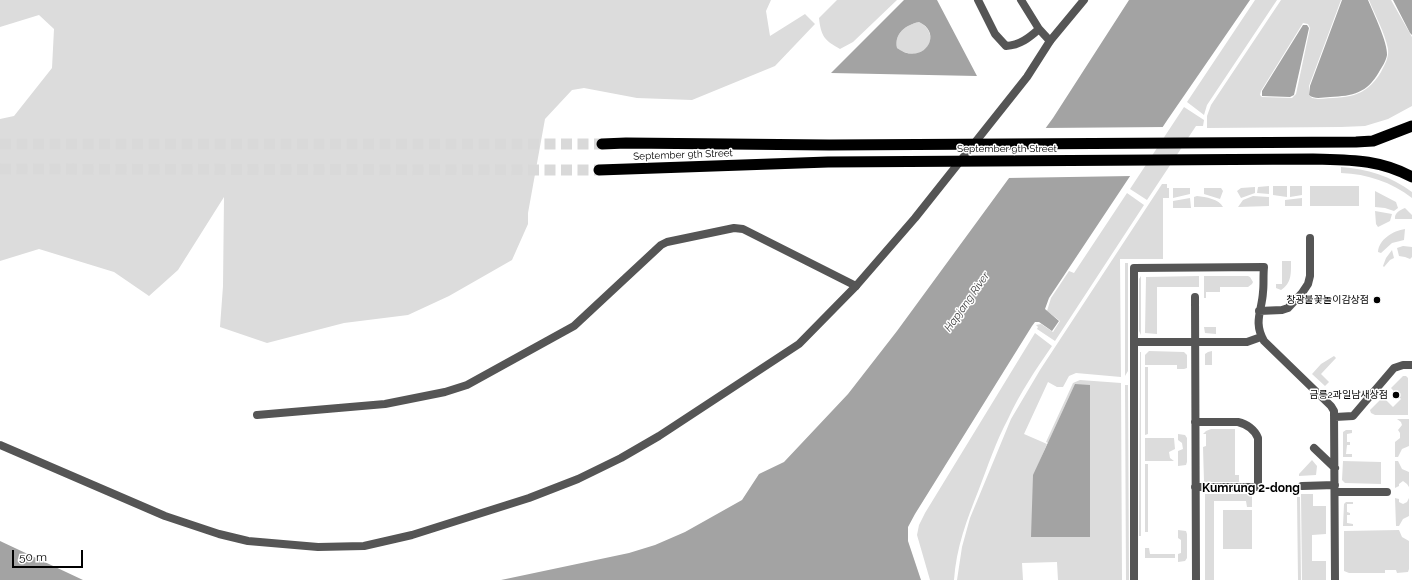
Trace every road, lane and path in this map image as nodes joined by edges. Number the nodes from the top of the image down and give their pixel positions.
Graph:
1 (978, 0) edge
2 (1021, 0) edge
3 (1084, 0) edge
4 (1039, 29) junction
5 (1050, 41) junction
6 (1412, 126) edge
7 (602, 144) tunnel mouth
8 (599, 170) tunnel mouth
9 (1412, 177) edge
10 (1310, 238) dead end
11 (856, 286) junction
12 (1195, 297) dead end
13 (1259, 311) junction
14 (1261, 337) junction
15 (1134, 342) junction
16 (1195, 342) junction
17 (1412, 365) edge
18 (257, 415) dead end
19 (1335, 417) junction
20 (1195, 422) junction
21 (0, 445) edge
22 (1314, 448) dead end
23 (1335, 468) junction
24 (1302, 486) dead end
25 (1195, 487) junction
26 (1335, 489) junction
27 (1387, 492) dead end
28 (1134, 580) edge
29 (1196, 580) edge
30 (1335, 580) edge

1 - 4 street
2 - 4 street
3 - 5 street
4 - 5 street
5 - 11 street
6 - 7 highway, September 9th Street
8 - 9 highway, September 9th Street
10 - 13 street
11 - 18 street
11 - 21 street
12 - 16 street
13 - 14 street
13 - 15 street
14 - 16 street
14 - 19 street
15 - 16 street
15 - 28 street
16 - 20 street
17 - 19 street
19 - 23 street
20 - 25 street
20 - 25 street
22 - 23 street
23 - 26 street
24 - 26 street
25 - 29 street
26 - 27 street
26 - 30 street

